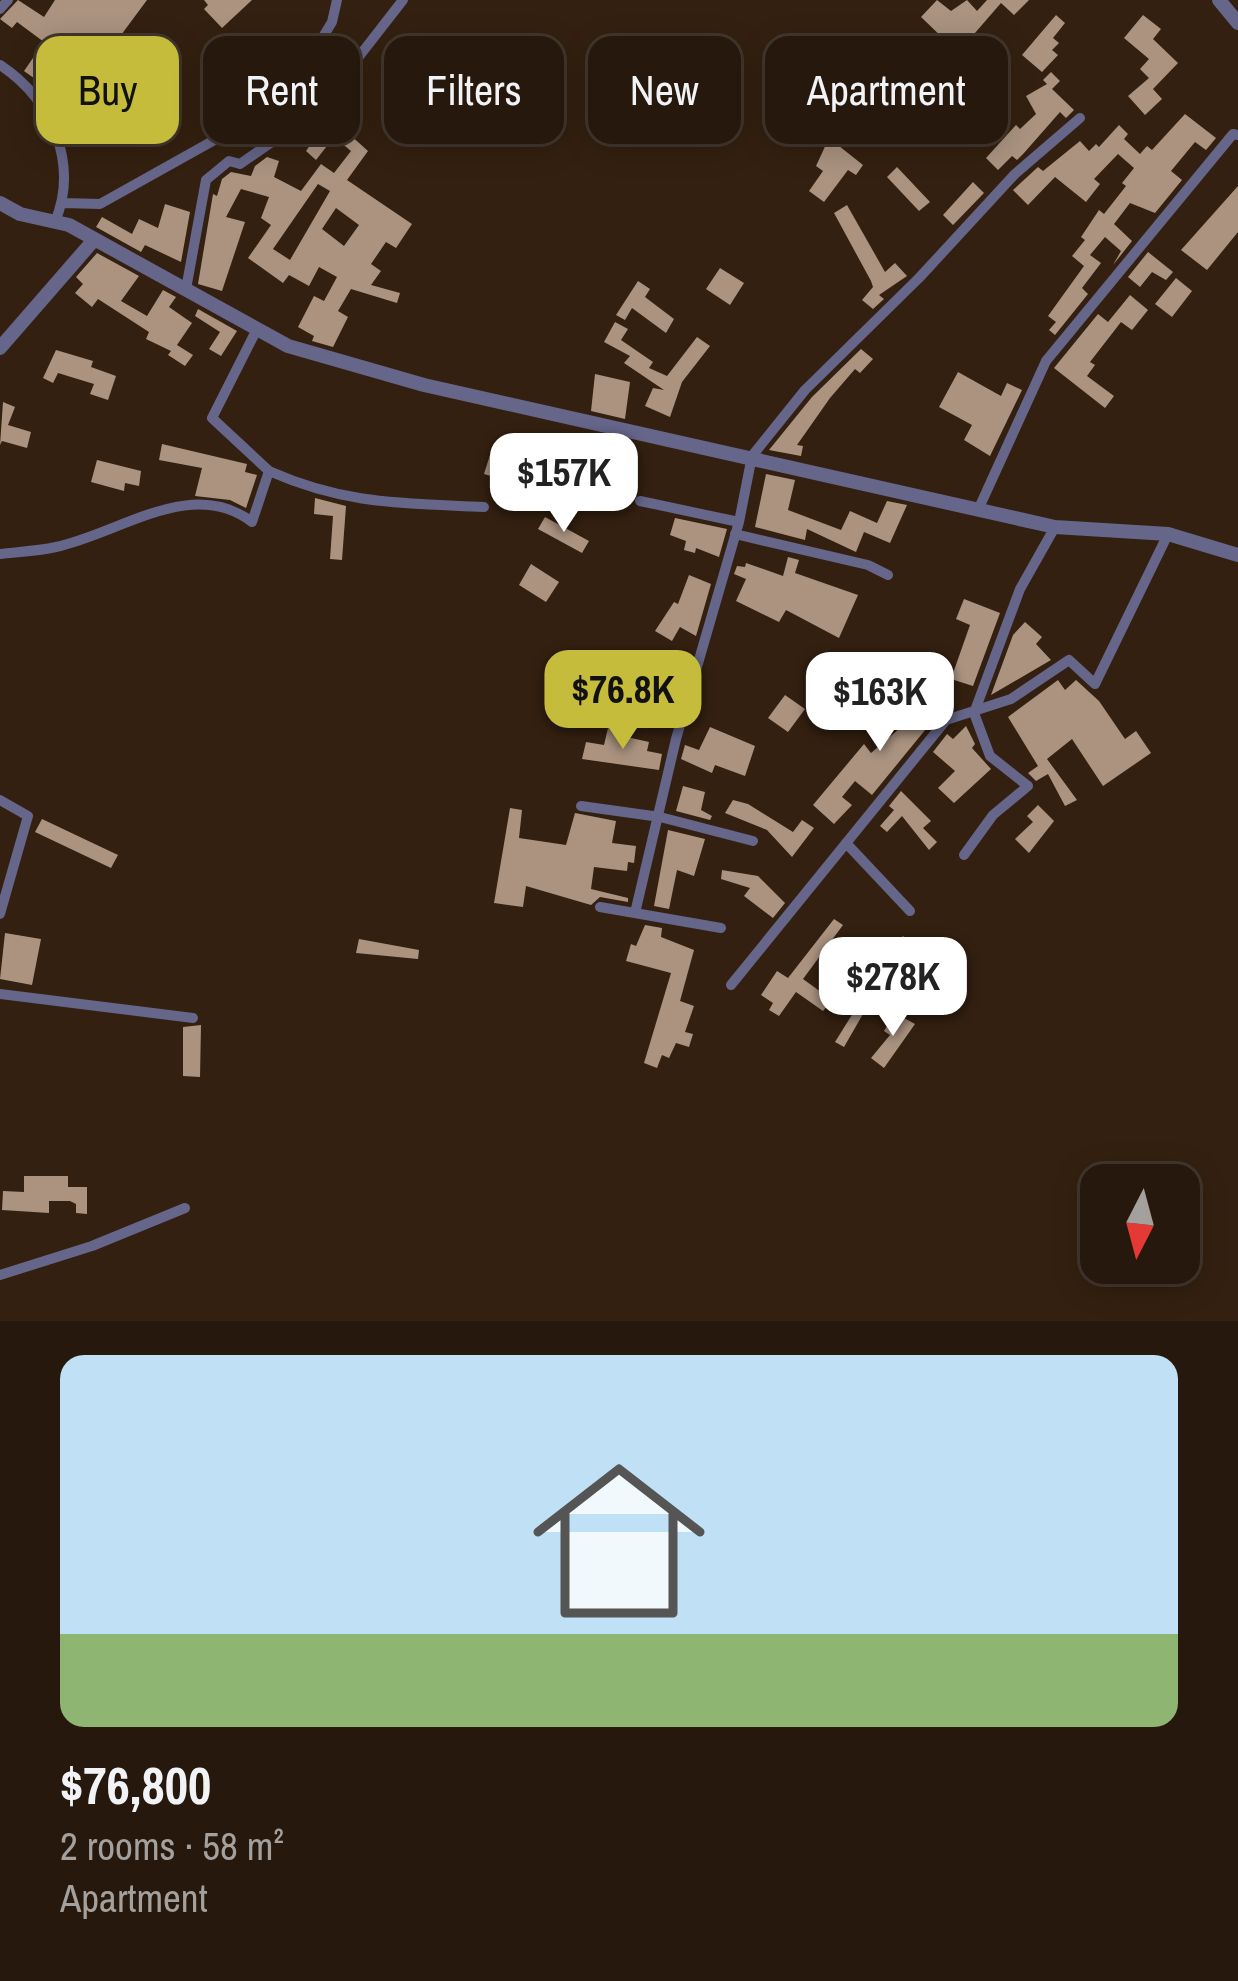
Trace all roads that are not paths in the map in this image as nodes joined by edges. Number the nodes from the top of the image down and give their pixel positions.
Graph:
1 (8, 0) edge
2 (337, 0) edge
3 (403, 0) edge
4 (1219, 0) edge
5 (0, 10) edge
6 (1238, 23) edge
7 (323, 36) edge
8 (360, 55) edge
9 (0, 65) edge
10 (1079, 118) dead end
11 (1238, 134) edge
12 (207, 144) edge
13 (270, 144) edge
14 (0, 203) edge
15 (62, 203) junction
16 (62, 224) junction
17 (93, 241) junction
18 (186, 289) junction
19 (257, 328) junction
20 (0, 348) edge
21 (752, 456) junction
22 (269, 471) junction
23 (640, 501) dead end
24 (484, 507) dead end
25 (978, 510) junction
26 (1055, 527) junction
27 (737, 528) junction
28 (1168, 534) junction
29 (0, 554) edge
30 (1238, 555) edge
31 (888, 575) dead end
32 (974, 713) junction
33 (0, 800) edge
34 (581, 806) dead end
35 (660, 817) junction
36 (752, 841) dead end
37 (846, 843) junction
38 (964, 855) dead end
39 (600, 907) dead end
40 (910, 910) dead end
41 (634, 913) junction
42 (0, 914) edge
43 (721, 928) dead end
44 (731, 985) dead end
45 (0, 994) edge
46 (193, 1018) dead end
47 (185, 1208) dead end
48 (0, 1275) edge

1 - 5 street
2 - 7 street
3 - 8 street
4 - 6 street
9 - 15 street
10 - 21 street
11 - 25 street
12 - 15 street
13 - 18 street
14 - 16 street
15 - 16 street
16 - 17 street
17 - 18 street
17 - 20 street
18 - 19 street
19 - 21 street
19 - 22 street
21 - 25 street
21 - 27 street
22 - 24 street
22 - 29 street
23 - 27 street
25 - 26 street
26 - 28 street
26 - 32 street
27 - 31 street
27 - 35 street
28 - 30 street
28 - 32 street
32 - 37 street
32 - 38 street
33 - 42 street
34 - 35 street
35 - 36 street
35 - 41 street
37 - 40 street
37 - 44 street
39 - 41 street
41 - 43 street
45 - 46 street
47 - 48 street

